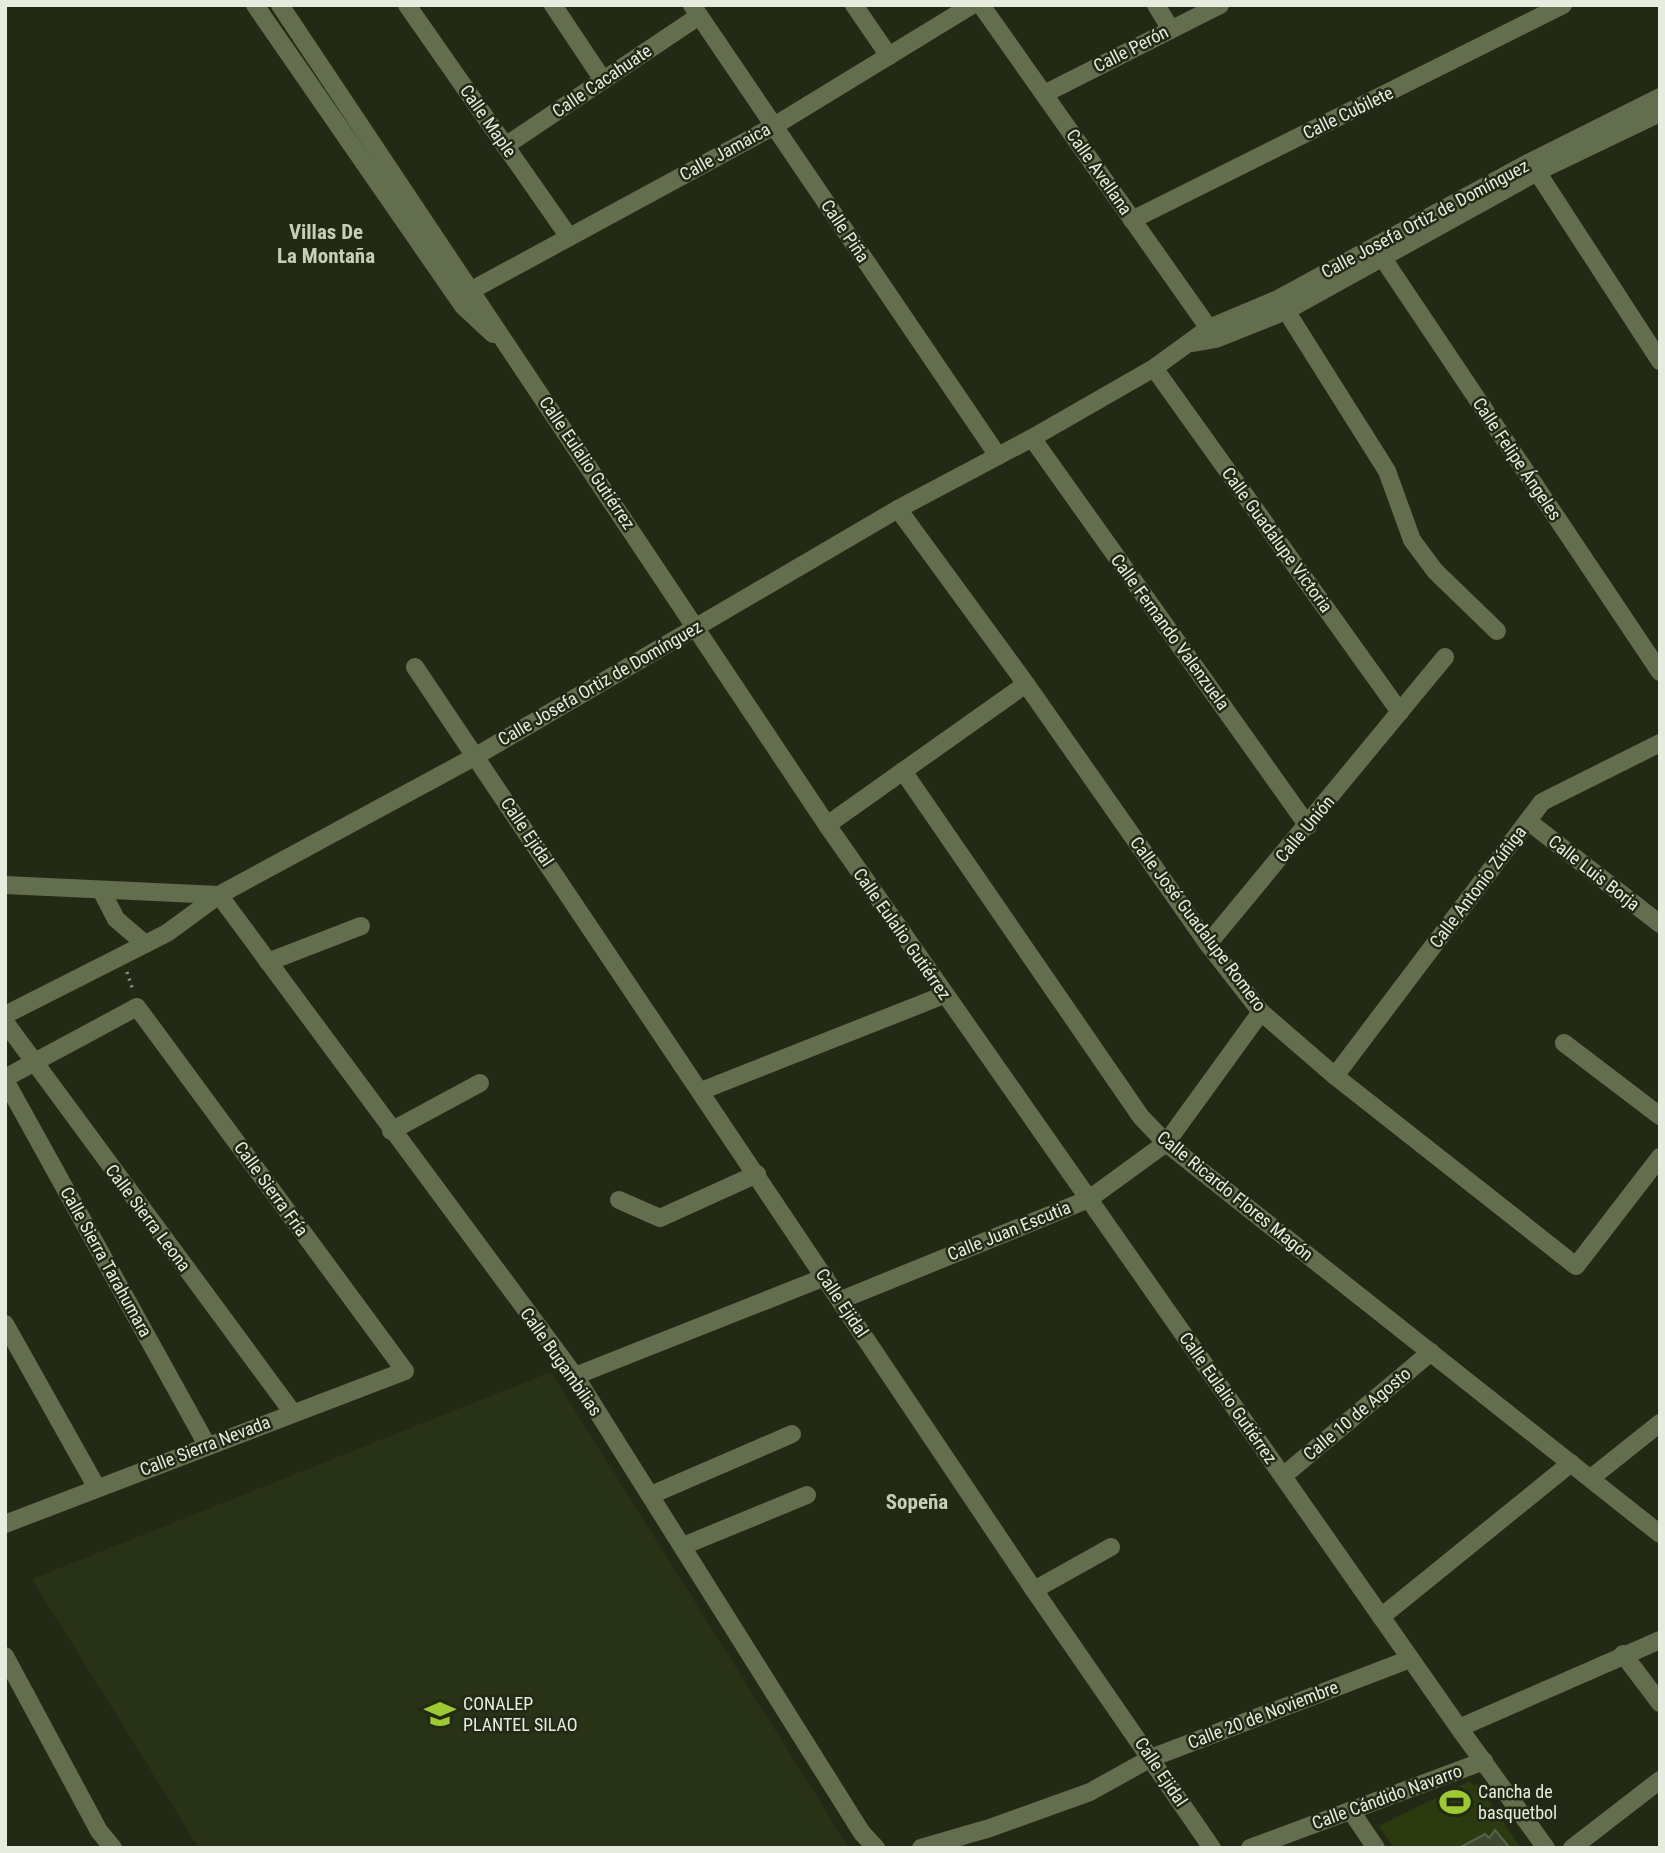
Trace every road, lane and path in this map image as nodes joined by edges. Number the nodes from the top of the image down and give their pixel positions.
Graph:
1 (255, 5) edge
2 (280, 5) edge
3 (407, 5) edge
4 (553, 5) edge
5 (854, 5) edge
6 (972, 5) edge
7 (981, 5) edge
8 (1156, 5) edge
9 (1220, 5) edge
10 (1563, 5) edge
11 (695, 10) edge
12 (1170, 28) junction
13 (889, 56) junction
14 (603, 80) junction
15 (1044, 94) junction
16 (1660, 97) edge
17 (1660, 113) edge
18 (774, 126) junction
19 (505, 146) junction
20 (1534, 167) junction
21 (1132, 220) junction
22 (569, 237) junction
23 (1378, 252) junction
24 (472, 290) junction
25 (1282, 305) junction
26 (1213, 333) junction
27 (514, 352) junction
28 (1660, 361) edge
29 (1154, 368) junction
30 (1032, 438) junction
31 (998, 456) junction
32 (898, 509) junction
33 (696, 627) junction
34 (1497, 631) dead end
35 (1445, 657) dead end
36 (415, 667) dead end
37 (1660, 672) edge
38 (1026, 684) junction
39 (1400, 712) junction
40 (1660, 743) edge
41 (476, 756) junction
42 (903, 771) junction
43 (1528, 821) junction
44 (827, 825) junction
45 (1308, 826) junction
46 (5, 885) edge
47 (101, 890) junction
48 (219, 895) junction
49 (1660, 924) edge
50 (361, 926) dead end
51 (145, 944) junction
52 (1208, 944) junction
53 (123, 955) junction
54 (268, 962) junction
55 (944, 995) junction
56 (137, 1007) junction
57 (1261, 1012) junction
58 (5, 1015) edge
59 (5, 1022) edge
60 (1564, 1043) dead end
61 (33, 1063) junction
62 (1335, 1076) junction
63 (5, 1079) edge
64 (480, 1083) dead end
65 (701, 1091) junction
66 (1660, 1116) edge
67 (391, 1131) junction
68 (1166, 1143) junction
69 (1660, 1157) edge
70 (757, 1174) junction
71 (1089, 1199) junction
72 (619, 1200) dead end
73 (825, 1276) junction
74 (841, 1300) junction
75 (5, 1324) edge
76 (1431, 1352) junction
77 (405, 1371) joint
78 (575, 1376) junction
79 (292, 1413) junction
80 (1660, 1423) edge
81 (792, 1434) dead end
82 (207, 1445) junction
83 (1571, 1463) junction
84 (1283, 1476) junction
85 (1591, 1478) junction
86 (97, 1488) junction
87 (652, 1495) junction
88 (807, 1495) dead end
89 (5, 1524) edge
90 (1660, 1534) edge
91 (683, 1546) junction
92 (1111, 1547) dead end
93 (1034, 1590) junction
94 (1381, 1617) junction
95 (1660, 1640) edge
96 (1623, 1654) junction
97 (5, 1656) edge
98 (1410, 1659) junction
99 (1660, 1703) edge
100 (1459, 1728) junction
101 (1151, 1758) junction
102 (1483, 1761) junction
103 (1660, 1780) edge
104 (1351, 1811) junction
105 (113, 1848) edge
106 (876, 1848) edge
107 (921, 1848) edge
108 (1212, 1848) edge
109 (1250, 1848) edge
110 (1376, 1848) edge
111 (1546, 1848) edge
112 (1572, 1848) edge

1 - 27 street
2 - 24 street, Calle Eulalio Gutiérrez
3 - 19 street, Calle Maple
4 - 14 street
5 - 13 street
6 - 13 street, Calle Jamaica
7 - 15 street, Calle Avellana
8 - 12 street
9 - 12 street, Calle Perón
10 - 21 street, Calle Cubilete
11 - 14 street, Calle Cacahuate
11 - 18 street, Calle Piña
12 - 15 street, Calle Perón
13 - 18 street, Calle Jamaica
14 - 19 street, Calle Cacahuate
15 - 21 street, Calle Avellana
16 - 20 street, Calle Josefa Ortiz de Domínguez
17 - 20 street, Calle Josefa Ortiz de Domínguez
18 - 22 street, Calle Jamaica
18 - 31 street, Calle Piña
19 - 22 street, Calle Maple
20 - 23 street, Calle Josefa Ortiz de Domínguez
20 - 28 street
21 - 26 street, Calle Avellana
22 - 24 street, Calle Jamaica
23 - 25 street, Calle Josefa Ortiz de Domínguez
23 - 37 street, Calle Felipe Ángeles
24 - 27 street, Calle Eulalio Gutiérrez
25 - 26 street, Calle Josefa Ortiz de Domínguez
25 - 34 street
26 - 29 street, Calle Josefa Ortiz de Domínguez
27 - 33 street, Calle Eulalio Gutiérrez
29 - 30 street, Calle Josefa Ortiz de Domínguez
29 - 39 street, Calle Guadalupe Victoria
30 - 31 street, Calle Josefa Ortiz de Domínguez
30 - 45 street, Calle Fernando Valenzuela
31 - 32 street, Calle Josefa Ortiz de Domínguez
32 - 33 street, Calle Josefa Ortiz de Domínguez
32 - 38 street, Calle José Guadalupe Romero
33 - 41 street, Calle Josefa Ortiz de Domínguez
33 - 44 street, Calle Eulalio Gutiérrez
35 - 39 street, Calle Unión
36 - 41 street, Calle Ejidal
38 - 42 street
38 - 52 street, Calle José Guadalupe Romero
39 - 45 street, Calle Unión
40 - 43 street, Calle Antonio Zúñiga
41 - 48 street, Calle Josefa Ortiz de Domínguez
41 - 65 street, Calle Ejidal
42 - 44 street
42 - 68 street, Calle Ricardo Flores Magón
43 - 49 street, Calle Luis Borja
43 - 62 street, Calle Antonio Zúñiga
44 - 55 street, Calle Eulalio Gutiérrez
45 - 52 street, Calle Unión
46 - 47 street
47 - 48 street
47 - 51 street
48 - 51 street, Calle Josefa Ortiz de Domínguez
48 - 54 street, Calle Bugambilias
50 - 54 street
51 - 53 street, Calle Josefa Ortiz de Domínguez
52 - 57 street, Calle José Guadalupe Romero
53 - 56 path
53 - 58 street, Calle Josefa Ortiz de Domínguez
54 - 67 street, Calle Bugambilias
55 - 65 street
55 - 71 street, Calle Eulalio Gutiérrez
56 - 61 street
56 - 77 street, Calle Sierra Fría
57 - 62 street, Calle José Guadalupe Romero
57 - 68 street, Calle Juan Escutia
59 - 61 street, Calle Sierra Leona
60 - 66 street
61 - 63 street
61 - 79 street, Calle Sierra Leona
62 - 69 street, Calle José Guadalupe Romero
63 - 82 street, Calle Sierra Tarahumara
64 - 67 street
65 - 70 street, Calle Ejidal
67 - 78 street, Calle Bugambilias
68 - 71 street, Calle Juan Escutia
68 - 76 street, Calle Ricardo Flores Magón
70 - 72 street
70 - 73 street, Calle Ejidal
71 - 74 street, Calle Juan Escutia
71 - 84 street, Calle Eulalio Gutiérrez
73 - 74 street, Calle Ejidal
73 - 78 street
74 - 93 street, Calle Ejidal
75 - 86 street
76 - 83 street, Calle Ricardo Flores Magón
76 - 84 street, Calle 10 de Agosto
77 - 79 street, Calle Sierra Nevada
78 - 87 street, Calle Bugambilias
79 - 82 street, Calle Sierra Nevada
80 - 85 street
81 - 87 street
82 - 86 street, Calle Sierra Nevada
83 - 85 street, Calle Ricardo Flores Magón
83 - 94 street
84 - 94 street, Calle Eulalio Gutiérrez
85 - 90 street, Calle Ricardo Flores Magón
86 - 89 street, Calle Sierra Nevada
87 - 91 street, Calle Bugambilias
88 - 91 street
91 - 106 street, Calle Bugambilias
92 - 93 street
93 - 101 street, Calle Ejidal
94 - 98 street, Calle Eulalio Gutiérrez
95 - 96 street
96 - 99 street
96 - 100 street
97 - 105 street
98 - 100 street, Calle Eulalio Gutiérrez
98 - 101 street, Calle 20 de Noviembre
100 - 102 street, Calle Eulalio Gutiérrez
101 - 107 street, Calle 20 de Noviembre
101 - 108 street, Calle Ejidal
102 - 104 street, Calle Cándido Navarro
102 - 111 street, Calle Eulalio Gutiérrez
103 - 112 street
104 - 109 street, Calle Cándido Navarro
104 - 110 street

